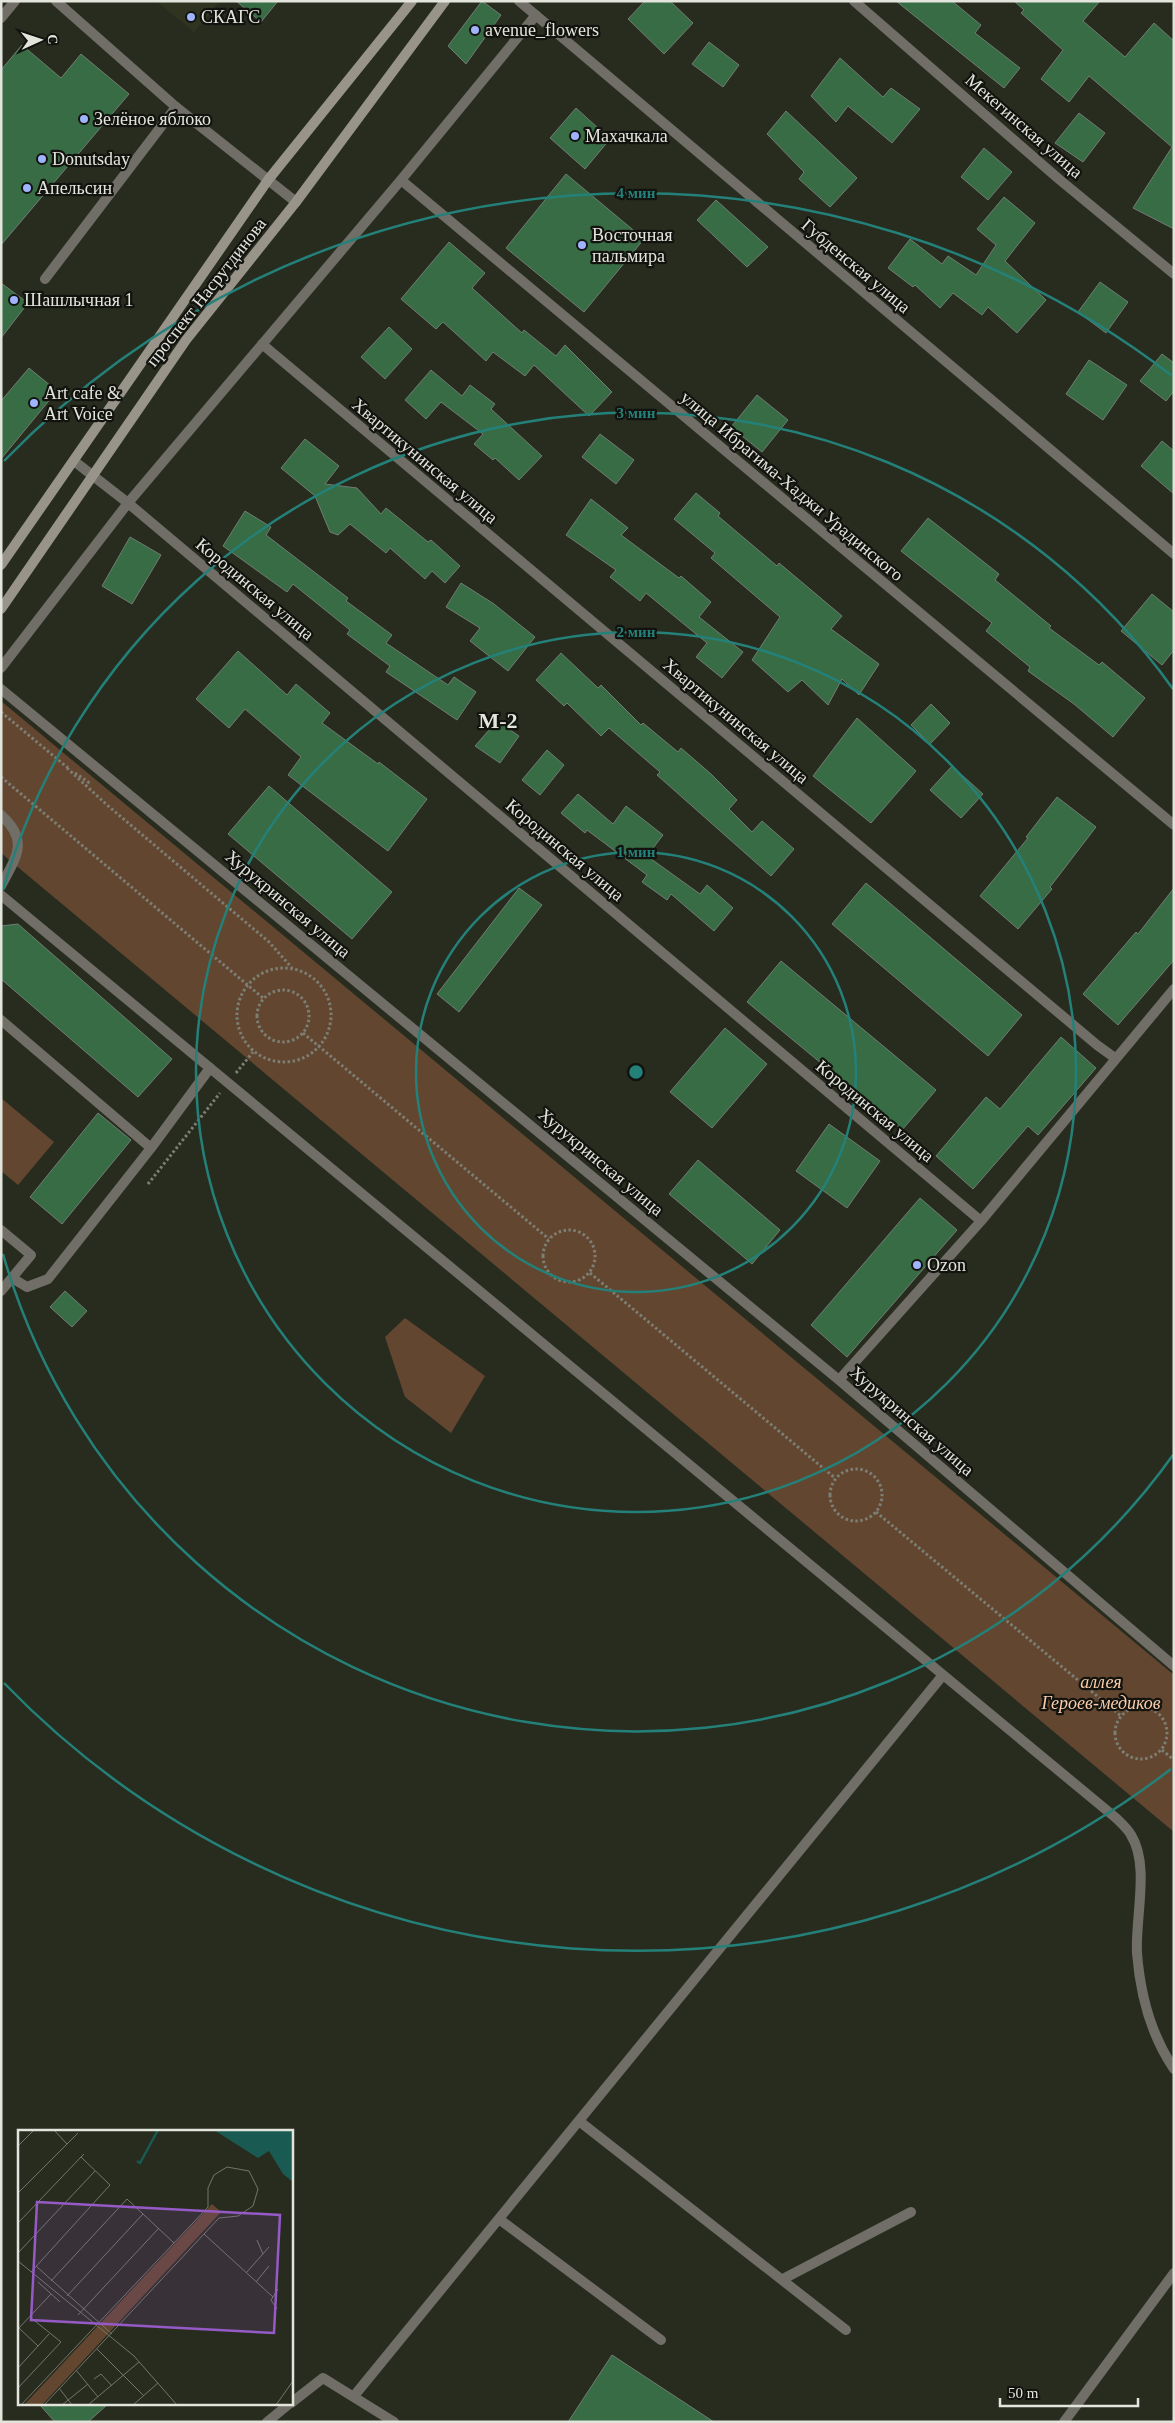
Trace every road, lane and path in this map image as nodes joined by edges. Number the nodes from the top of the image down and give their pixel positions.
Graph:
1 (15, 1) edge
2 (56, 1) edge
3 (412, 1) edge
4 (445, 1) edge
5 (519, 1) edge
6 (854, 1) edge
7 (536, 15) junction
8 (1, 18) edge
9 (176, 107) junction
10 (268, 180) junction
11 (401, 180) junction
12 (296, 202) junction
13 (1174, 274) edge
14 (45, 279) dead end
15 (262, 344) junction
16 (74, 461) junction
17 (92, 476) junction
18 (128, 503) junction
19 (1174, 554) edge
20 (1, 565) edge
21 (1, 609) edge
22 (1, 668) edge
23 (1, 689) edge
24 (1, 712) edge
25 (5, 715) dead end
26 (67, 768) dead end
27 (1, 777) edge
28 (1, 815) edge
29 (1174, 825) edge
30 (1, 886) edge
31 (1, 895) edge
32 (292, 968) junction
33 (247, 985) junction
34 (1174, 989) edge
35 (263, 998) junction
36 (1, 1020) edge
37 (303, 1033) junction
38 (319, 1046) junction
39 (253, 1052) junction
40 (1115, 1058) junction
41 (210, 1068) junction
42 (228, 1083) junction
43 (151, 1148) junction
44 (148, 1184) dead end
45 (981, 1221) junction
46 (1, 1230) edge
47 (549, 1239) junction
48 (590, 1273) junction
49 (12, 1278) junction
50 (1, 1291) edge
51 (839, 1380) junction
52 (835, 1478) junction
53 (876, 1512) junction
54 (1174, 1666) edge
55 (943, 1675) junction
56 (1121, 1716) junction
57 (1162, 1750) junction
58 (1174, 1760) edge
59 (1174, 2069) edge
60 (579, 2121) junction
61 (911, 2212) dead end
62 (498, 2219) junction
63 (1174, 2273) edge
64 (783, 2279) junction
65 (846, 2330) dead end
66 (661, 2340) dead end
67 (354, 2396) junction
68 (292, 2401) edge
69 (286, 2406) edge
70 (267, 2422) edge
71 (394, 2422) edge
72 (1064, 2422) edge

1 - 8 street
2 - 9 street
3 - 10 main road, проспект Насрутдинова
4 - 12 main road, проспект Насрутдинова
5 - 7 street, Губденская улица
6 - 13 street, Мекегинская улица
7 - 11 street
7 - 19 street, Губденская улица
9 - 10 street
9 - 14 street
10 - 12 street
10 - 16 main road, проспект Насрутдинова
11 - 15 street
11 - 29 street, улица Ибрагима-Хаджи Урадинского
12 - 17 main road, проспект Насрутдинова
15 - 18 street
15 - 40 street, Хвартикунинская улица
16 - 17 street, Кородинская улица
16 - 20 main road, проспект Насрутдинова
17 - 18 street, Кородинская улица
17 - 21 main road, проспект Насрутдинова
18 - 22 street
18 - 45 street, Кородинская улица
23 - 51 street, Хурукринская улица
24 - 25 path
26 - 32 path
27 - 33 path
28 - 30 street
31 - 41 street
32 - 33 path
32 - 38 path
33 - 35 path
33 - 39 path
34 - 40 street
35 - 37 path
35 - 37 path
36 - 43 street
37 - 38 path
38 - 39 path
38 - 47 path
39 - 42 path
40 - 45 street
41 - 42 street
41 - 43 street
42 - 44 path
42 - 55 street
43 - 49 street
45 - 51 street
46 - 49 street
47 - 48 path
47 - 48 path
48 - 52 path
49 - 50 street
51 - 54 street, Хурукринская улица
52 - 53 path
52 - 53 path
53 - 56 path
55 - 59 street
55 - 60 street
56 - 57 path
56 - 57 path
57 - 58 path
60 - 62 street
60 - 64 street
61 - 64 street
62 - 66 street
62 - 67 street
63 - 72 street
64 - 65 street
67 - 68 street
67 - 71 street
69 - 70 street

